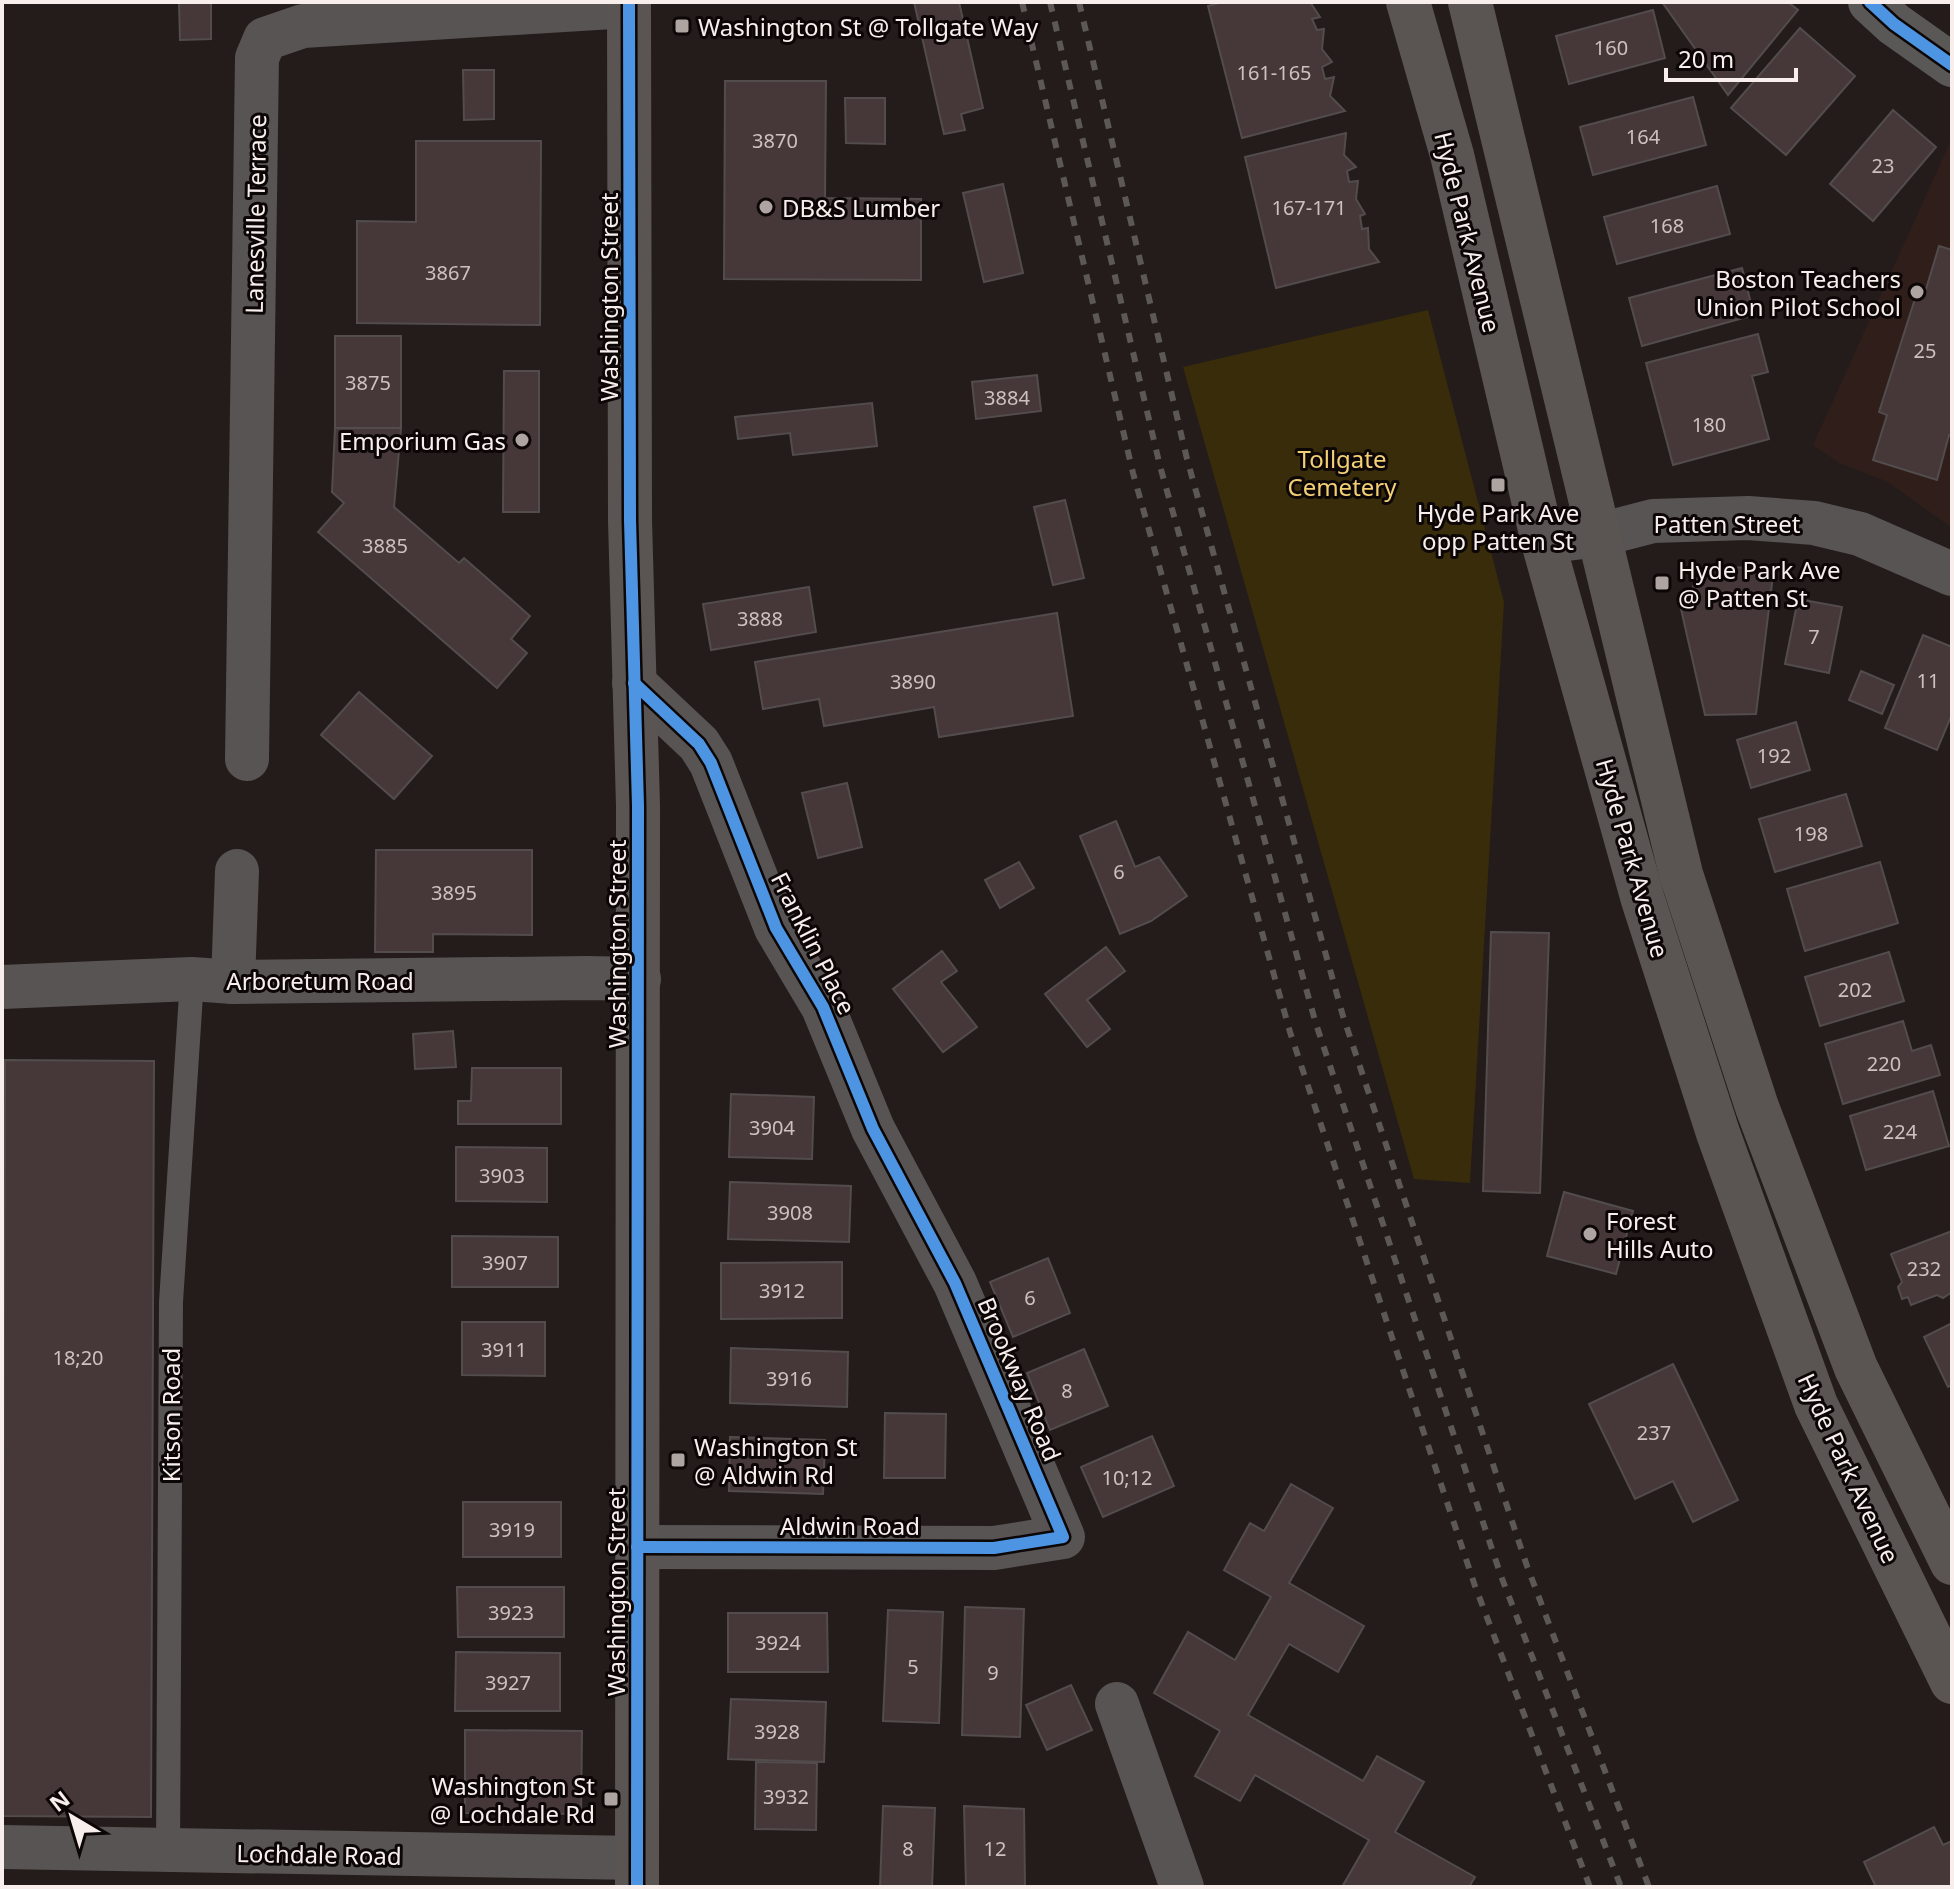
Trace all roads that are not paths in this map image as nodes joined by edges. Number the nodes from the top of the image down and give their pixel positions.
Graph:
1 (1408, 2) edge
2 (1470, 2) edge
3 (1870, 2) edge
4 (629, 4) edge
5 (1952, 65) edge
6 (1599, 535) junction
7 (1543, 542) junction
8 (1952, 574) edge
9 (634, 683) junction
10 (247, 759) dead end
11 (237, 871) dead end
12 (639, 979) junction
13 (213, 980) junction
14 (2, 987) edge
15 (1804, 1230) junction
16 (933, 1240) joint
17 (1760, 1250) junction
18 (1063, 1537) joint
19 (637, 1547) junction
20 (1952, 1563) edge
21 (1952, 1682) edge
22 (1117, 1704) dead end
23 (2, 1847) edge
24 (168, 1851) junction
25 (637, 1873) edge
26 (1182, 1887) edge

1 - 7 main road, Hyde Park Avenue
2 - 6 main road, Hyde Park Avenue
3 - 5 main road
4 - 9 main road, Washington Street
4 - 10 street, Lanesville Terrace
6 - 7 street, Patten Street
6 - 8 street, Patten Street
6 - 15 main road, Hyde Park Avenue
7 - 17 main road, Hyde Park Avenue
9 - 12 main road, Washington Street
9 - 16 street, Franklin Place
11 - 13 street
12 - 13 street, Arboretum Road
12 - 19 main road, Washington Street
13 - 14 street, Arboretum Road
13 - 24 lane, Kitson Road
15 - 17 main road
15 - 20 main road, Hyde Park Avenue
16 - 18 street, Brookway Road
17 - 21 main road, Hyde Park Avenue
18 - 19 street, Aldwin Road
19 - 25 main road, Washington Street
22 - 26 street
23 - 24 street, Lochdale Road
24 - 25 street, Lochdale Road

